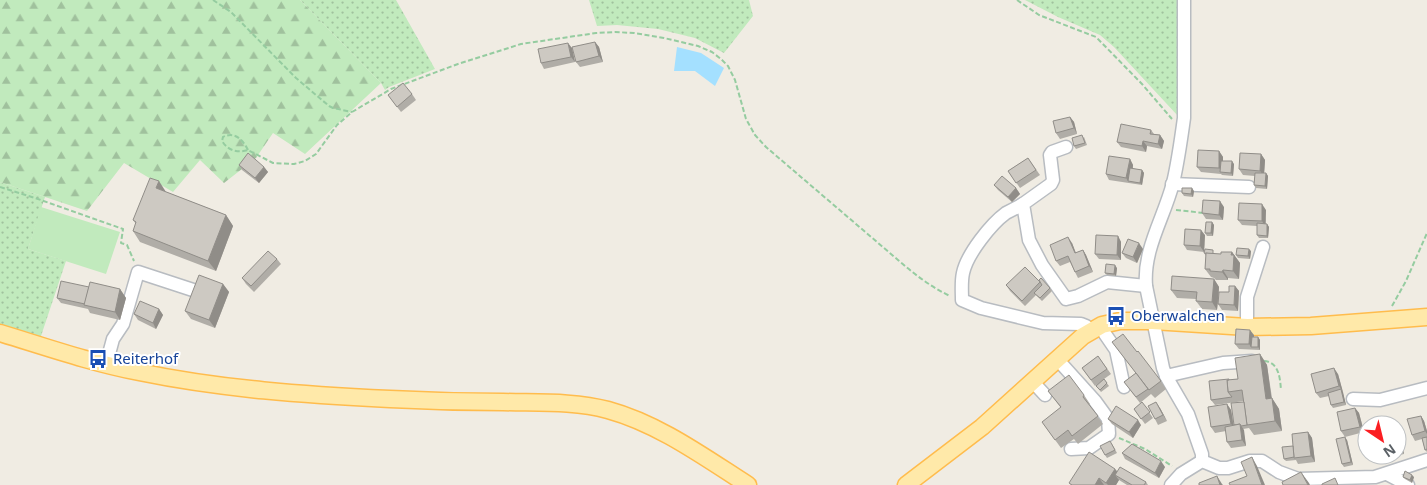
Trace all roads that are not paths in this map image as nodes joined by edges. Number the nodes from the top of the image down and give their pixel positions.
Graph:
1 (1184, 0) edge
2 (1066, 147) dead end
3 (1172, 184) junction
4 (1249, 187) dead end
5 (1023, 204) junction
6 (1263, 247) dead end
7 (1146, 286) junction
8 (193, 290) edge
9 (1427, 317) edge
10 (1153, 321) junction
11 (1247, 326) junction
12 (1096, 328) junction
13 (0, 333) edge
14 (1256, 358) edge
15 (1058, 360) junction
16 (106, 365) junction
17 (1166, 376) junction
18 (1034, 382) junction
19 (1124, 387) edge
20 (1427, 388) edge
21 (1045, 395) dead end
22 (1353, 399) dead end
23 (1071, 449) dead end
24 (1427, 460) edge
25 (1202, 461) junction
26 (1387, 474) junction
27 (1285, 480) edge
28 (748, 485) edge
29 (906, 485) edge
30 (1171, 485) edge
31 (1408, 485) edge

1 - 3 street
2 - 5 street
3 - 4 street
3 - 7 street
5 - 7 street
5 - 12 street
6 - 11 street
7 - 10 street
8 - 16 street
9 - 11 main road
10 - 11 main road
10 - 12 main road
10 - 17 street
12 - 15 main road
12 - 19 street
13 - 16 main road
14 - 17 street
15 - 18 main road
15 - 23 street
16 - 28 main road
17 - 25 street
18 - 21 street
18 - 29 main road
20 - 22 street
24 - 26 street
25 - 27 street
25 - 30 street
26 - 27 street
26 - 31 street

